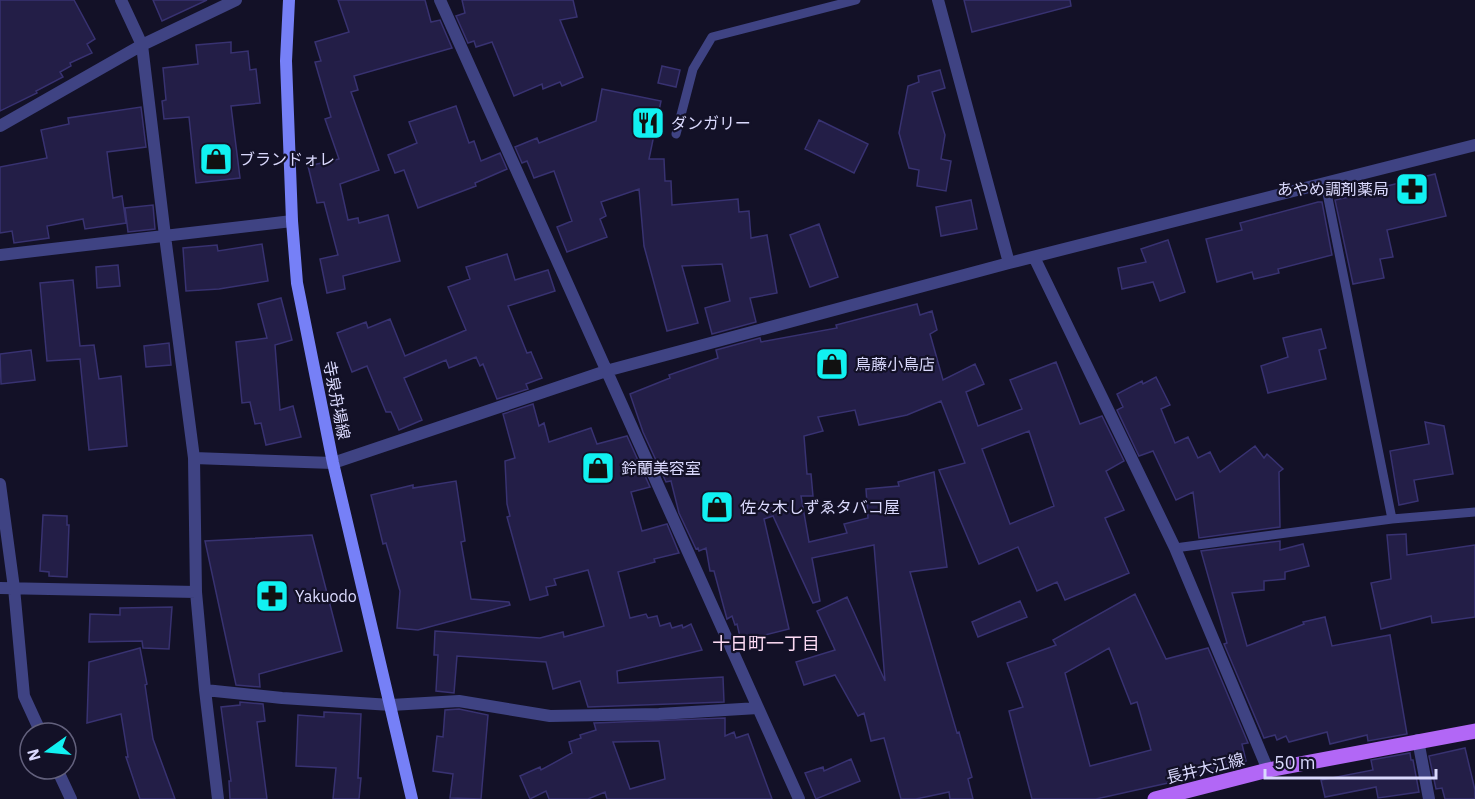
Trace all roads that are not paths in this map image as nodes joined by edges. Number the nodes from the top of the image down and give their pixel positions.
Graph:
1 (121, 0) edge
2 (236, 0) edge
3 (289, 0) edge
4 (440, 0) edge
5 (856, 0) edge
6 (938, 0) edge
7 (142, 45) junction
8 (0, 126) edge
9 (676, 134) dead end
10 (1475, 145) edge
11 (1325, 183) junction
12 (292, 222) junction
13 (165, 236) junction
14 (0, 255) edge
15 (1034, 257) junction
16 (1009, 263) junction
17 (606, 371) junction
18 (194, 458) junction
19 (333, 463) junction
20 (0, 484) edge
21 (1475, 512) edge
22 (1392, 519) junction
23 (1175, 548) junction
24 (0, 588) edge
25 (14, 588) junction
26 (196, 592) junction
27 (205, 690) junction
28 (391, 705) junction
29 (758, 708) junction
30 (35, 721) edge
31 (1475, 731) edge
32 (1418, 740) junction
33 (1268, 770) junction
34 (63, 781) edge
35 (71, 799) edge
36 (218, 799) edge
37 (412, 799) edge
38 (799, 799) edge
39 (1155, 799) edge
40 (1429, 799) edge

1 - 7 street
2 - 7 street
3 - 12 main road, 寺泉舟場線
4 - 17 street
5 - 9 lane
6 - 16 street
7 - 8 street
7 - 13 street
10 - 11 street
11 - 15 street
11 - 22 lane
12 - 13 street
12 - 19 main road, 寺泉舟場線
13 - 14 street
13 - 18 street
15 - 16 street
15 - 23 street
16 - 17 street
17 - 19 street
17 - 29 street
18 - 19 street
18 - 26 street
19 - 28 main road, 寺泉舟場線
20 - 25 street
21 - 22 lane
22 - 23 lane
23 - 33 street
24 - 25 street
25 - 26 street
25 - 30 street
26 - 27 street
27 - 28 street
27 - 36 street
28 - 29 street
28 - 37 main road, 寺泉舟場線
29 - 38 street
31 - 32 main road, 長井大江線
32 - 33 main road, 長井大江線
32 - 40 street
33 - 39 main road, 長井大江線
34 - 35 street

